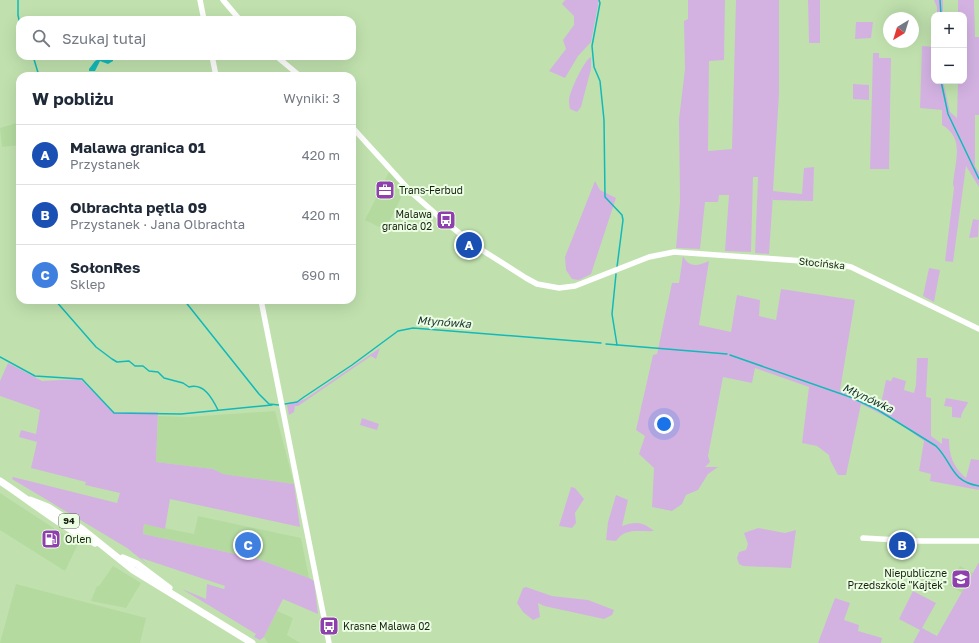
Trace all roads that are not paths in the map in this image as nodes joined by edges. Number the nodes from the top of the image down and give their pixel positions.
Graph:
1 (200, 0) edge
2 (223, 0) edge
3 (203, 16) edge
4 (237, 16) edge
5 (213, 60) edge
6 (281, 60) edge
7 (215, 72) edge
8 (295, 72) edge
9 (356, 131) edge
10 (262, 304) edge
11 (979, 329) edge
12 (0, 481) edge
13 (863, 538) dead end
14 (979, 541) edge
15 (252, 643) edge
16 (329, 643) edge

1 - 3 street
2 - 4 street
5 - 7 street
6 - 8 street
9 - 11 street, Słocińska
10 - 16 street
12 - 15 main road, 94
13 - 14 street

